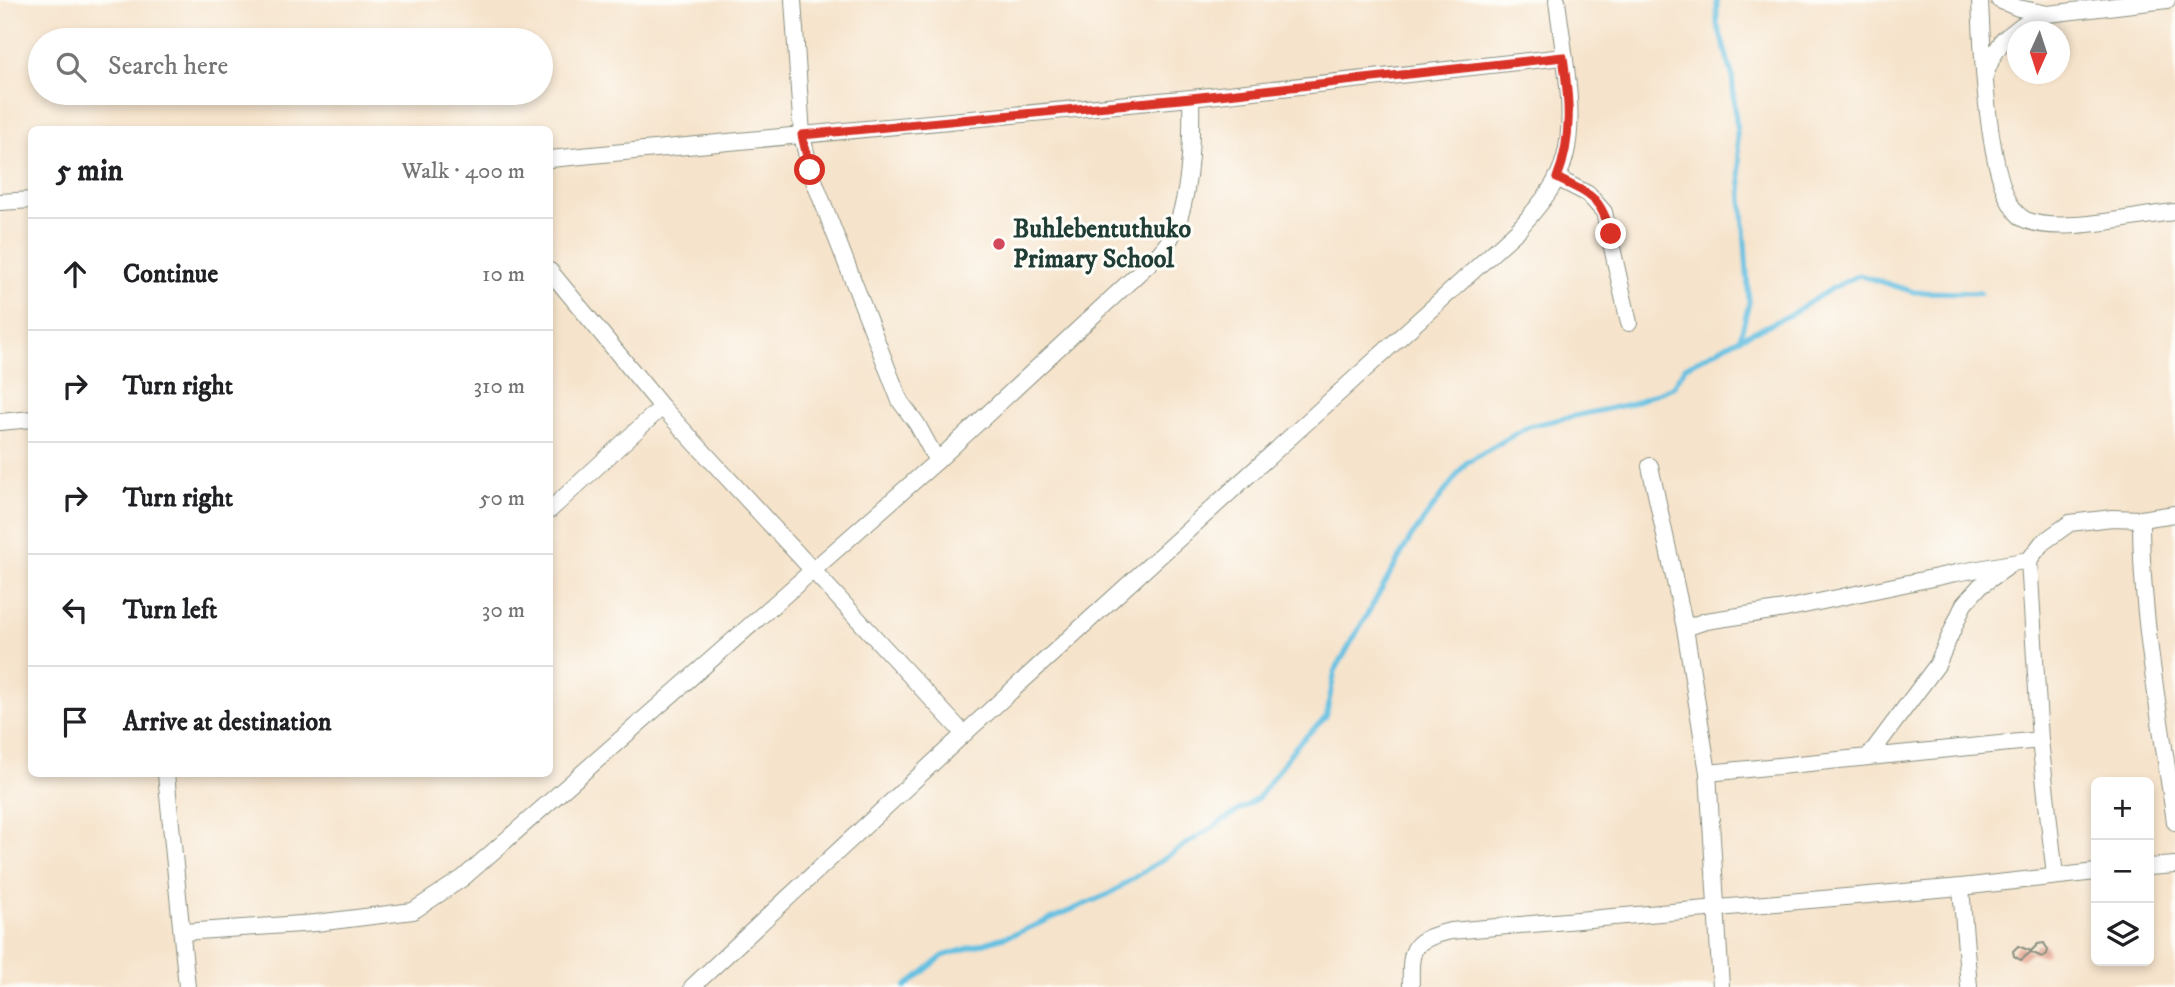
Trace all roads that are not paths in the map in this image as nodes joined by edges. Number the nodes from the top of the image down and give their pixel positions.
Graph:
1 (793, 0) edge
2 (1558, 0) edge
3 (1980, 0) edge
4 (1998, 0) edge
5 (2167, 0) edge
6 (2049, 13) junction
7 (1563, 57) junction
8 (1983, 81) junction
9 (1191, 98) junction
10 (802, 135) junction
11 (553, 159) edge
12 (1557, 178) junction
13 (28, 200) edge
14 (0, 202) edge
15 (2175, 212) edge
16 (553, 275) edge
17 (1629, 323) dead end
18 (662, 407) junction
19 (28, 419) edge
20 (0, 422) edge
21 (937, 461) junction
22 (1650, 467) dead end
23 (553, 507) edge
24 (2175, 514) edge
25 (2141, 519) junction
26 (2029, 560) junction
27 (2011, 564) junction
28 (812, 572) junction
29 (1685, 628) junction
30 (964, 734) junction
31 (2040, 740) junction
32 (1869, 756) junction
33 (1707, 773) junction
34 (166, 777) edge
35 (2175, 822) edge
36 (2175, 865) edge
37 (2154, 867) edge
38 (2091, 872) edge
39 (2054, 876) junction
40 (1961, 887) junction
41 (1717, 906) junction
42 (183, 932) junction
43 (187, 987) edge
44 (692, 987) edge
45 (1411, 987) edge
46 (1721, 987) edge
47 (1969, 987) edge

1 - 10 street
2 - 7 street
3 - 8 street
4 - 6 street
5 - 6 street
6 - 8 street
7 - 9 street
7 - 12 street
8 - 15 street
9 - 10 street
9 - 21 street
10 - 11 street
10 - 21 street
12 - 17 street
12 - 30 street
13 - 14 street
16 - 18 street
18 - 23 street
18 - 28 street
19 - 20 street
21 - 28 street
22 - 29 street
24 - 25 street
25 - 26 street
25 - 35 street
26 - 27 street
26 - 31 street
27 - 29 street
27 - 32 street
28 - 30 street
28 - 42 street
29 - 33 street
30 - 44 street
31 - 32 street
31 - 39 street
32 - 33 street
33 - 41 street
34 - 42 street
36 - 37 street
38 - 39 street
39 - 40 street
40 - 41 street
40 - 47 street
41 - 45 street
41 - 46 street
42 - 43 street

